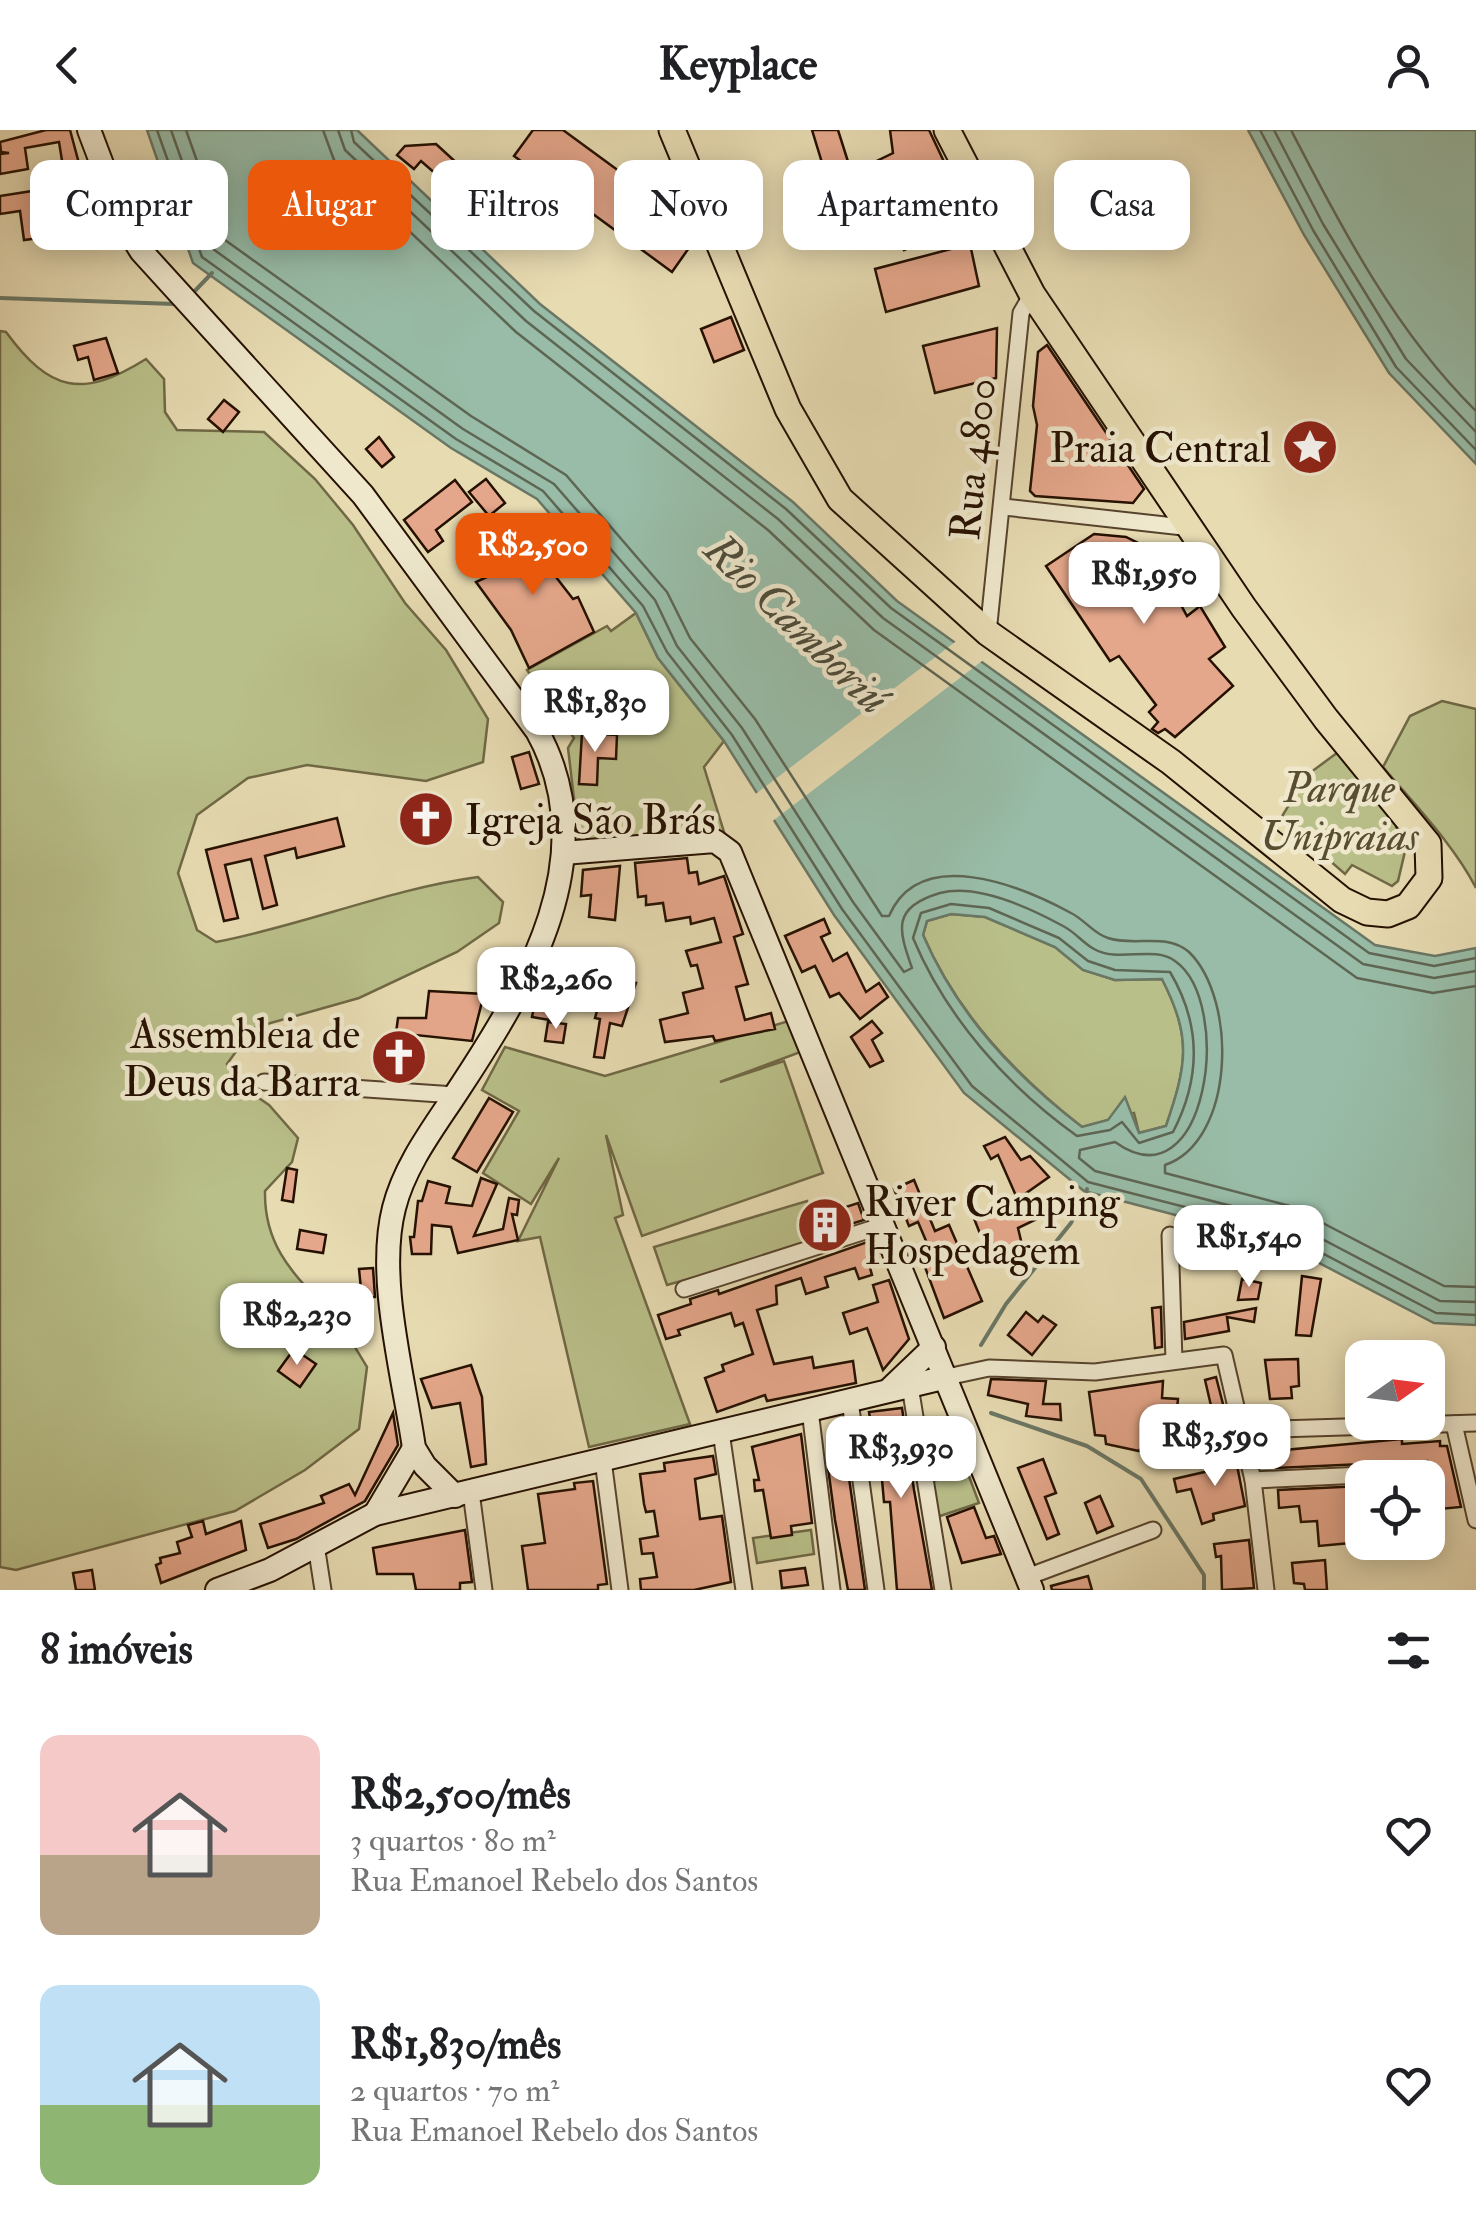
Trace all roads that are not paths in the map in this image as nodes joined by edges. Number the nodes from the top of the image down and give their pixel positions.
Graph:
1 (89, 130) edge
2 (672, 130) edge
3 (947, 130) edge
4 (1032, 294) junction
5 (1004, 507) junction
6 (1192, 528) junction
7 (988, 633) junction
8 (564, 853) junction
9 (264, 1082) dead end
10 (455, 1095) junction
11 (884, 1224) junction
12 (1170, 1234) dead end
13 (684, 1289) dead end
14 (934, 1346) junction
15 (1174, 1361) junction
16 (935, 1386) junction
17 (884, 1392) junction
18 (850, 1401) junction
19 (810, 1410) junction
20 (1476, 1423) edge
21 (1454, 1424) junction
22 (1243, 1430) junction
23 (722, 1432) junction
24 (414, 1448) junction
25 (603, 1460) junction
26 (1345, 1476) edge
27 (1253, 1480) junction
28 (463, 1494) junction
29 (375, 1514) junction
30 (1476, 1520) edge
31 (1154, 1530) dead end
32 (316, 1545) junction
33 (1030, 1583) edge
34 (217, 1590) edge
35 (323, 1590) edge
36 (484, 1590) edge
37 (620, 1590) edge
38 (744, 1590) edge
39 (832, 1590) edge
40 (876, 1590) edge
41 (943, 1590) edge
42 (1266, 1590) edge

1 - 8 main road
2 - 7 main road
3 - 4 main road
4 - 5 street, Rua 4800
4 - 6 main road
5 - 6 street
5 - 7 street, Rua 4800
6 - 7 main road
8 - 10 main road
8 - 11 main road
9 - 10 street
10 - 24 main road
11 - 13 street
11 - 14 main road
12 - 15 street
14 - 16 main road
14 - 17 main road
15 - 16 street
15 - 22 street
16 - 17 main road
16 - 33 main road
16 - 41 street
17 - 18 main road
18 - 19 main road
18 - 40 street
19 - 23 main road
19 - 39 street
20 - 21 street
21 - 22 street
21 - 30 street
22 - 27 street
23 - 25 main road
23 - 38 street
24 - 28 main road
24 - 29 main road
25 - 28 main road
25 - 37 street
26 - 27 street
27 - 42 street
28 - 29 main road
28 - 36 street
29 - 32 main road
31 - 33 street
32 - 34 main road
32 - 35 street

